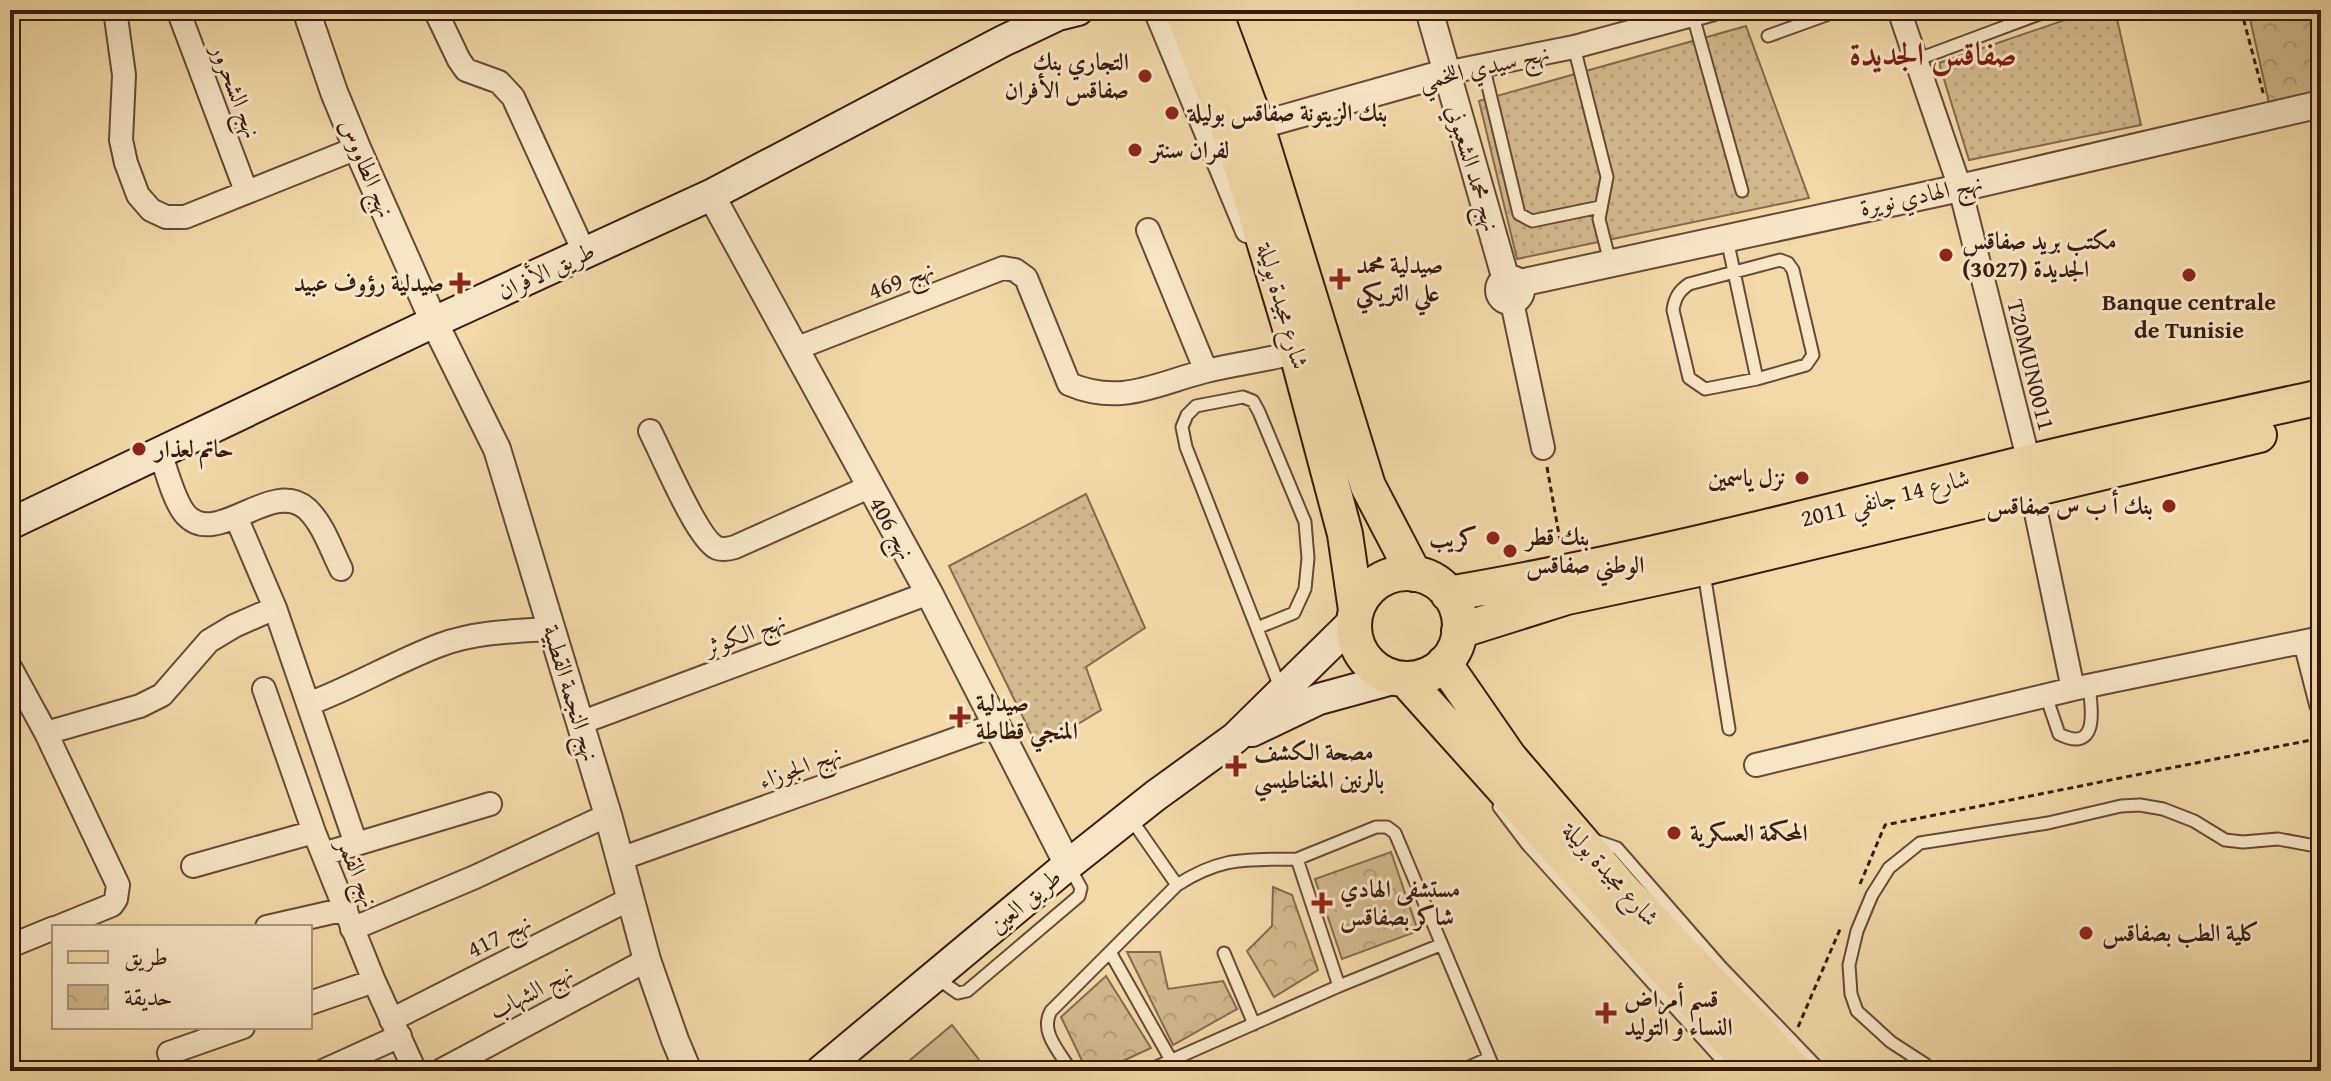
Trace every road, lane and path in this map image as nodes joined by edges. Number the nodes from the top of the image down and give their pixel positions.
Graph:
1 (115, 10) edge
2 (178, 10) edge
3 (306, 10) edge
4 (435, 10) edge
5 (1155, 10) edge
6 (1182, 10) edge
7 (1214, 10) edge
8 (1429, 10) edge
9 (1840, 10) edge
10 (1899, 10) edge
11 (2050, 10) edge
12 (2241, 10) edge
13 (1067, 12) edge
14 (1702, 13) edge
15 (1768, 36) dead end
16 (1574, 47) junction
17 (1916, 60) junction
18 (1483, 65) junction
19 (1445, 73) junction
20 (2321, 104) edge
21 (2270, 115) junction
22 (1257, 126) junction
23 (357, 148) junction
24 (1960, 188) junction
25 (246, 191) junction
26 (1742, 191) dead end
27 (711, 195) junction
28 (1600, 207) junction
29 (1148, 230) dead end
30 (1726, 237) junction
31 (585, 254) junction
32 (1610, 262) junction
33 (1735, 271) junction
34 (1513, 288) junction
35 (434, 322) junction
36 (1294, 342) junction
37 (795, 349) junction
38 (1206, 371) junction
39 (1757, 379) junction
40 (2321, 397) edge
41 (2321, 420) edge
42 (650, 431) dead end
43 (1543, 448) joint
44 (160, 452) junction
45 (2030, 476) junction
46 (869, 487) junction
47 (236, 517) junction
48 (10, 524) edge
49 (1703, 568) junction
50 (341, 569) dead end
51 (1565, 571) junction
52 (1414, 574) junction
53 (929, 593) junction
54 (1448, 594) junction
55 (275, 608) junction
56 (1355, 615) junction
57 (1257, 628) junction
58 (551, 629) junction
59 (1459, 631) junction
60 (2313, 640) edge
61 (1444, 663) junction
62 (10, 667) edge
63 (1401, 678) junction
64 (2081, 688) junction
65 (264, 689) dead end
66 (1282, 692) junction
67 (2046, 696) junction
68 (308, 704) junction
69 (2321, 704) edge
70 (580, 723) junction
71 (998, 724) junction
72 (1448, 725) junction
73 (1729, 729) dead end
74 (46, 733) junction
75 (1235, 738) junction
76 (1756, 765) dead end
77 (1482, 786) dead end
78 (1491, 798) dead end
79 (490, 804) dead end
80 (608, 815) junction
81 (1129, 816) junction
82 (314, 832) junction
83 (1580, 839) junction
84 (356, 844) junction
85 (2321, 847) edge
86 (323, 854) junction
87 (620, 859) junction
88 (1297, 859) junction
89 (1068, 865) junction
90 (193, 866) dead end
91 (1177, 885) junction
92 (630, 899) junction
93 (349, 919) junction
94 (63, 925) edge
95 (288, 925) edge
96 (52, 930) edge
97 (1440, 945) junction
98 (10, 946) edge
99 (1110, 952) junction
100 (1224, 953) dead end
101 (647, 960) junction
102 (374, 981) junction
103 (1339, 986) junction
104 (312, 1002) edge
105 (1254, 1024) junction
106 (396, 1028) junction
107 (237, 1029) edge
108 (169, 1053) dead end
109 (1489, 1058) junction
110 (1171, 1060) junction
111 (323, 1071) edge
112 (415, 1071) edge
113 (440, 1071) edge
114 (688, 1071) edge
115 (821, 1071) edge
116 (1071, 1071) edge
117 (1147, 1071) edge
118 (1460, 1071) edge
119 (1495, 1071) edge
120 (1732, 1071) edge
121 (1757, 1071) edge
122 (1795, 1071) edge
123 (1821, 1071) edge
124 (1931, 1071) edge

1 - 25 street
2 - 25 street, نهج الشحرور
3 - 23 street, نهج الطاووس
4 - 31 street
5 - 36 street
6 - 36 main road, شارع مجيدة بوليلة
7 - 22 main road, شارع مجيدة بوليلة
8 - 19 street, نهج محمد الشعبوني
9 - 15 lane
10 - 17 street, T20MUN0011
11 - 17 lane
12 - 21 path
13 - 27 main road, طريق الأفران
14 - 16 street, نهج سيدي اللخمي
14 - 26 lane
16 - 18 street, نهج سيدي اللخمي
16 - 28 lane
17 - 24 street, T20MUN0011
18 - 19 street, نهج سيدي اللخمي
18 - 28 lane
19 - 22 street, نهج سيدي اللخمي
19 - 34 street, نهج محمد الشعبوني
20 - 21 street, نهج الهادي نويرة
21 - 24 street, نهج الهادي نويرة
22 - 52 main road, شارع مجيدة بوليلة
23 - 25 street
23 - 35 street, نهج الطاووس
24 - 30 street, نهج الهادي نويرة
24 - 45 street, T20MUN0011
27 - 31 main road, طريق الأفران
27 - 37 street, نهج 406
28 - 32 lane
29 - 38 street
30 - 32 street, نهج الهادي نويرة
30 - 33 lane
31 - 35 main road, طريق الأفران
32 - 34 street, نهج الهادي نويرة
33 - 39 lane
33 - 39 lane
33 - 39 lane
34 - 43 street, نهج محمد الشعبوني
35 - 44 main road, طريق الأفران
35 - 58 street, نهج النجمة القطبية
36 - 38 street
36 - 56 main road, شارع مجيدة بوليلة
37 - 38 street, نهج 469
37 - 46 street, نهج 406
40 - 45 main road, شارع 14 جانفي 2011
41 - 45 main road, شارع 14 جانفي 2011
42 - 46 street
43 - 51 path
44 - 47 street
44 - 48 main road, طريق الأفران
45 - 49 main road, شارع 14 جانفي 2011
45 - 51 main road, شارع 14 جانفي 2011
45 - 64 street, T20MUN0011
46 - 53 street, نهج 406
47 - 50 street
47 - 55 street
49 - 59 main road, شارع 14 جانفي 2011
49 - 73 lane
51 - 54 main road, شارع 14 جانفي 2011
52 - 54 main road
52 - 56 main road
53 - 70 street, نهج الكوثر
53 - 71 street, نهج 406
54 - 59 main road
55 - 68 street
55 - 74 street
56 - 63 main road
56 - 66 main road, طريق العين
57 - 57 lane
57 - 66 lane
58 - 68 street
58 - 70 street, نهج النجمة القطبية
59 - 61 main road
60 - 64 street
60 - 69 street
61 - 63 main road
61 - 83 main road, شارع مجيدة بوليلة
62 - 74 street
63 - 72 main road, شارع مجيدة بوليلة
63 - 75 main road, طريق العين
64 - 67 street
64 - 67 lane
65 - 82 street, نهج القمر
66 - 75 main road, طريق العين
67 - 76 street
68 - 84 street
70 - 80 street, نهج النجمة القطبية
71 - 87 street, نهج الجوزاء
71 - 89 street, نهج 406
72 - 77 lane, شارع مجيدة بوليلة
72 - 121 main road, شارع مجيدة بوليلة
74 - 94 street
75 - 81 main road, طريق العين
78 - 120 lane, شارع مجيدة بوليلة
79 - 84 street
80 - 87 street, نهج النجمة القطبية
80 - 93 street
81 - 89 main road, طريق العين
81 - 91 lane
82 - 86 street, نهج القمر
82 - 90 street
83 - 122 main road, شارع مجيدة بوليلة
83 - 123 lane
84 - 86 street
85 - 124 lane
86 - 93 street, نهج القمر
87 - 92 street, نهج النجمة القطبية
88 - 91 lane
88 - 97 lane
88 - 103 lane
89 - 115 main road, طريق العين
91 - 99 lane
92 - 101 street, نهج النجمة القطبية
92 - 106 street, نهج 417
93 - 95 street
93 - 102 street, نهج القمر
96 - 98 street
97 - 103 lane
97 - 109 lane
99 - 110 lane
99 - 116 lane
100 - 105 lane
101 - 113 street, نهج الشهاب
101 - 114 street, نهج النجمة القطبية
102 - 104 street
102 - 106 street, نهج القمر
103 - 105 lane
105 - 110 lane
106 - 111 street, نهج 417
106 - 112 street, نهج القمر
107 - 108 street
109 - 118 lane
109 - 119 lane
110 - 117 lane

